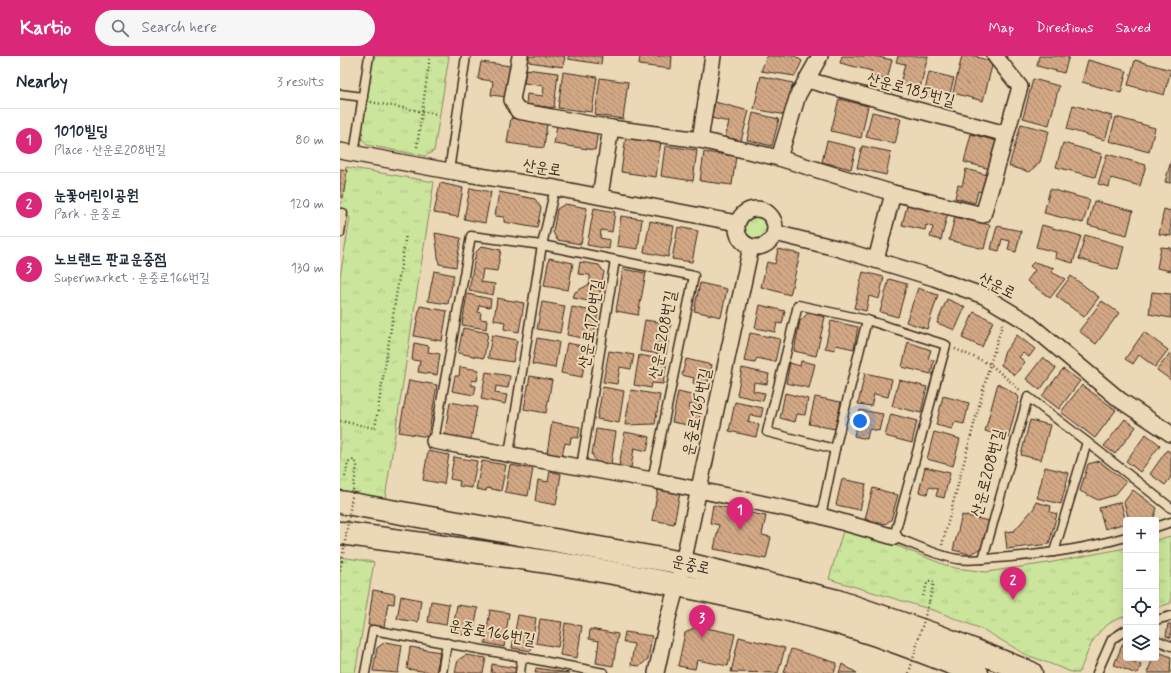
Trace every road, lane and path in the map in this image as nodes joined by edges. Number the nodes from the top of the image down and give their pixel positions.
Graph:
1 (369, 56) edge
2 (430, 56) edge
3 (466, 56) edge
4 (520, 56) edge
5 (713, 56) edge
6 (820, 56) edge
7 (995, 56) edge
8 (807, 80) junction
9 (340, 94) edge
10 (366, 99) junction
11 (422, 112) junction
12 (436, 114) dead end
13 (611, 128) junction
14 (1006, 134) junction
15 (700, 140) junction
16 (417, 147) dead end
17 (347, 152) edge
18 (779, 158) junction
19 (449, 171) junction
20 (555, 188) junction
21 (893, 193) junction
22 (600, 196) junction
23 (340, 213) edge
24 (737, 223) junction
25 (775, 232) junction
26 (340, 233) edge
27 (406, 234) dead end
28 (542, 245) junction
29 (751, 246) junction
30 (615, 260) junction
31 (876, 260) junction
32 (1007, 310) junction
33 (868, 320) junction
34 (946, 345) junction
35 (990, 364) junction
36 (1028, 397) junction
37 (340, 421) edge
38 (1171, 434) edge
39 (434, 441) joint
40 (1087, 442) junction
41 (835, 449) junction
42 (509, 454) junction
43 (581, 467) junction
44 (345, 477) dead end
45 (652, 480) junction
46 (698, 491) junction
47 (340, 502) edge
48 (1171, 508) edge
49 (821, 516) junction
50 (1171, 522) edge
51 (1159, 526) edge
52 (340, 533) edge
53 (894, 537) junction
54 (1123, 538) edge
55 (1054, 552) junction
56 (939, 554) junction
57 (984, 559) junction
58 (683, 563) junction
59 (340, 570) edge
60 (677, 585) junction
61 (923, 596) dead end
62 (1171, 616) edge
63 (1159, 619) edge
64 (1123, 632) edge
65 (1159, 641) edge
66 (447, 643) junction
67 (1171, 646) edge
68 (522, 657) junction
69 (365, 673) edge
70 (442, 673) edge
71 (520, 673) edge
72 (604, 673) edge
73 (656, 673) edge
74 (908, 673) edge
75 (977, 673) edge
76 (1031, 673) edge
77 (1096, 673) edge

1 - 10 lane
2 - 11 path
3 - 19 lane
4 - 13 street
5 - 15 street
6 - 8 street
7 - 14 street
8 - 14 street, 산운로185번길
8 - 18 street
9 - 10 lane
10 - 11 path
10 - 17 lane
11 - 12 path
11 - 16 path
13 - 15 street
13 - 22 street
14 - 21 street
15 - 18 street
17 - 19 street, 산운로
18 - 21 street
19 - 20 street, 산운로
20 - 22 street, 산운로
20 - 28 lane
21 - 31 street
22 - 24 street, 산운로
23 - 26 lane
24 - 25 street
24 - 29 street
25 - 29 street
25 - 31 street, 산운로
27 - 37 path
28 - 30 lane, 산운로170번길
28 - 39 lane, 산운로170번길
28 - 42 lane
29 - 46 street, 운중로165번길
30 - 43 lane, 산운로170번길
30 - 45 lane, 산운로208번길
31 - 32 street, 산운로
32 - 35 path
32 - 38 street, 산운로
33 - 34 lane
33 - 41 lane
33 - 41 lane
34 - 35 path
34 - 53 lane
35 - 36 path
35 - 56 path
36 - 40 lane
36 - 57 lane, 산운로208번길
39 - 42 street
40 - 48 lane
40 - 55 lane
41 - 49 lane
42 - 43 street
43 - 45 street
44 - 59 path, bridge
45 - 46 street
46 - 49 street
46 - 58 street, 운중로165번길
47 - 58 main road, 운중로
49 - 53 street
50 - 51 lane
52 - 60 main road, 운중로
53 - 56 lane
54 - 55 lane
55 - 57 lane
56 - 57 lane
58 - 60 street, 운중로165번길
58 - 76 main road, 운중로
60 - 73 street
60 - 75 main road, 운중로
61 - 74 path, bridge
62 - 63 lane
64 - 77 lane
65 - 67 lane
66 - 68 lane, 운중로166번길
66 - 69 lane, 운중로166번길
66 - 70 lane
68 - 71 lane
68 - 72 lane, 운중로166번길

